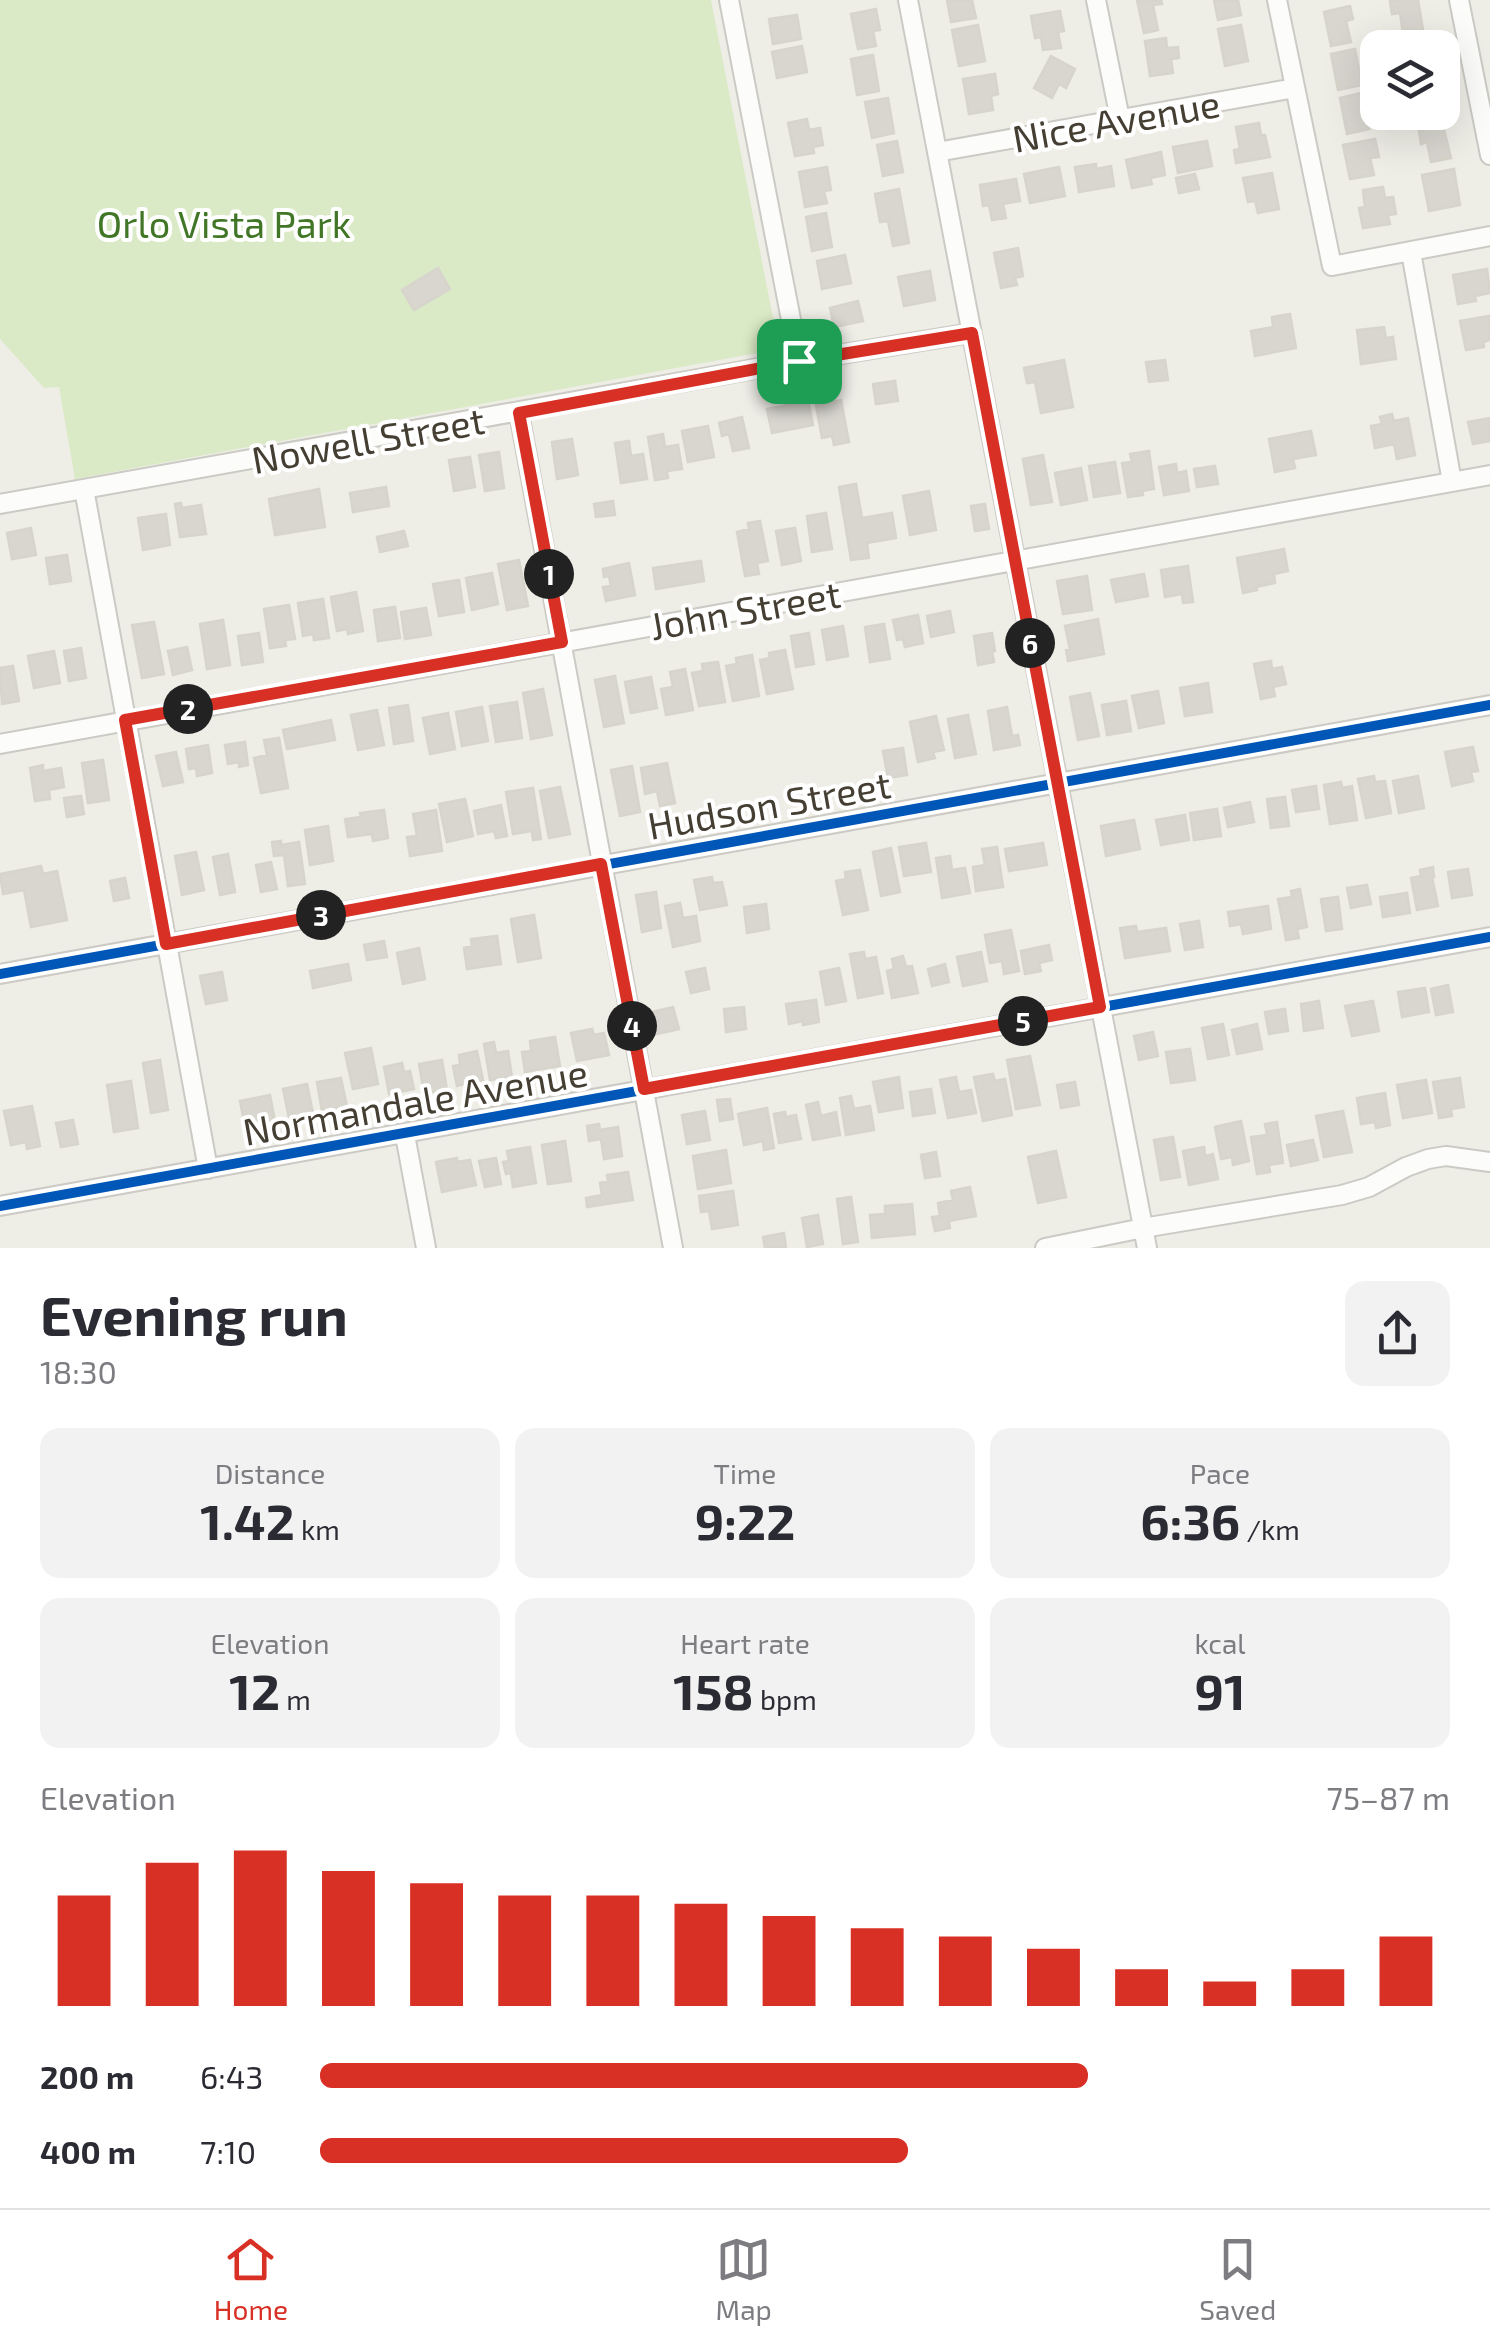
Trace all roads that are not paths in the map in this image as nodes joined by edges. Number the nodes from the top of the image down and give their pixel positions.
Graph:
1 (729, 0) edge
2 (908, 0) edge
3 (1096, 0) edge
4 (1277, 0) edge
5 (1459, 0) edge
6 (1295, 88) junction
7 (1120, 119) junction
8 (937, 152) junction
9 (1490, 155) edge
10 (1490, 236) edge
11 (1411, 252) junction
12 (972, 333) junction
13 (799, 361) junction
14 (519, 413) junction
15 (1490, 475) edge
16 (1452, 482) junction
17 (84, 490) junction
18 (0, 504) edge
19 (1014, 561) junction
20 (562, 642) junction
21 (1490, 705) edge
22 (125, 720) junction
23 (0, 744) edge
24 (1057, 782) junction
25 (601, 864) junction
26 (1490, 937) edge
27 (166, 944) junction
28 (0, 974) edge
29 (1100, 1007) junction
30 (644, 1089) junction
31 (404, 1134) junction
32 (1490, 1162) edge
33 (208, 1169) junction
34 (0, 1206) edge
35 (1143, 1228) junction
36 (426, 1248) edge
37 (673, 1248) edge
38 (1045, 1248) edge
39 (1147, 1248) edge

1 - 13 street
2 - 8 street
3 - 7 street
4 - 6 street
5 - 9 street
6 - 7 street, Nice Avenue
6 - 11 street
7 - 8 street, Nice Avenue
8 - 12 street
10 - 11 street
11 - 16 street
12 - 13 street, Nowell Street
12 - 19 street
13 - 14 street, Nowell Street
14 - 17 street, Nowell Street
14 - 20 street
15 - 16 street, John Street
16 - 19 street, John Street
17 - 18 street, Nowell Street
17 - 22 street
19 - 20 street, John Street
19 - 24 street
20 - 22 street, John Street
20 - 25 street
21 - 24 street, Hudson Street
22 - 23 street, John Street
22 - 27 street
24 - 25 street, Hudson Street
24 - 29 street
25 - 27 street, Hudson Street
25 - 30 street
26 - 29 street, Normandale Avenue
27 - 28 street, Hudson Street
27 - 33 street
29 - 30 street, Normandale Avenue
29 - 35 street
30 - 31 street, Normandale Avenue
30 - 37 street
31 - 33 street, Normandale Avenue
31 - 36 street
32 - 35 street
33 - 34 street, Normandale Avenue
35 - 38 street
35 - 39 street

